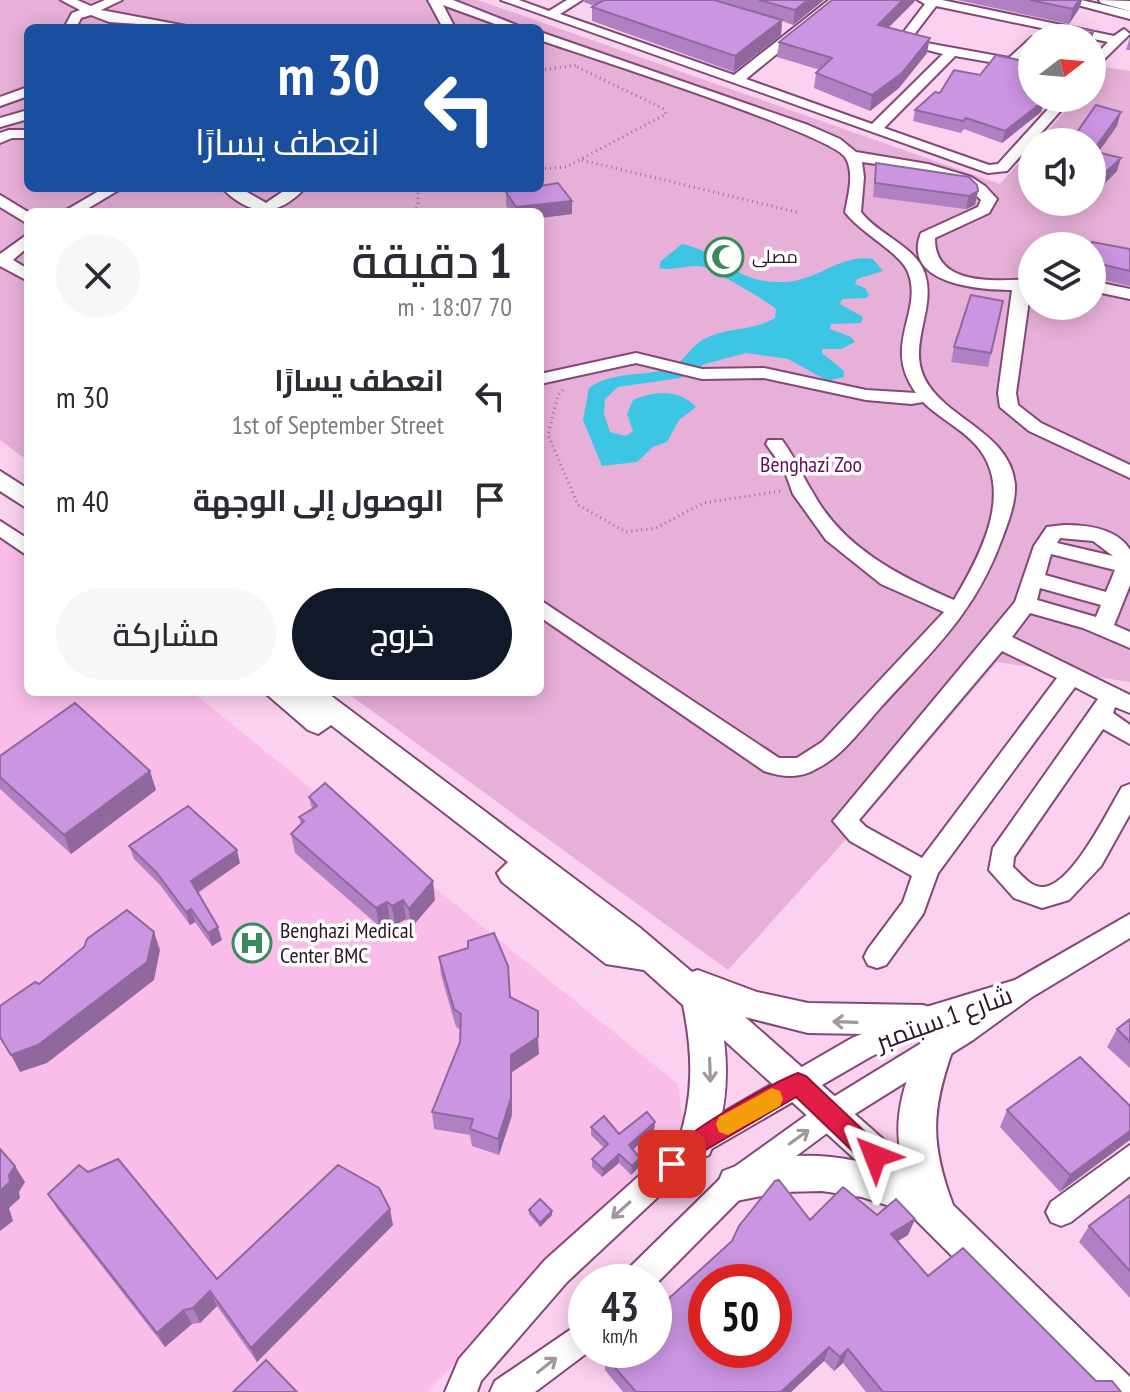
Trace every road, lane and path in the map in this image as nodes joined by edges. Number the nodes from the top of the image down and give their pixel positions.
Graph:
1 (67, 0) edge
2 (116, 0) edge
3 (434, 0) edge
4 (441, 0) edge
5 (507, 0) edge
6 (576, 0) edge
7 (837, 0) edge
8 (999, 0) edge
9 (1065, 0) edge
10 (1107, 0) edge
11 (929, 1) edge
12 (1130, 6) edge
13 (89, 11) junction
14 (988, 13) junction
15 (550, 15) junction
16 (1130, 15) edge
17 (70, 24) edge
18 (153, 24) edge
19 (447, 24) edge
20 (507, 24) edge
21 (1042, 24) edge
22 (1130, 27) edge
23 (781, 28) edge
24 (795, 32) junction
25 (544, 38) edge
26 (1106, 38) edge
27 (1117, 40) junction
28 (952, 52) junction
29 (1106, 52) edge
30 (1018, 57) edge
31 (600, 59) junction
32 (575, 66) junction
33 (544, 70) edge
34 (738, 79) junction
35 (24, 93) edge
36 (0, 102) edge
37 (1053, 112) edge
38 (24, 116) edge
39 (876, 128) junction
40 (2, 130) edge
41 (24, 133) edge
42 (854, 156) junction
43 (580, 159) junction
44 (544, 169) edge
45 (108, 192) edge
46 (236, 192) edge
47 (292, 192) edge
48 (0, 200) edge
49 (78, 208) edge
50 (262, 208) edge
51 (268, 208) edge
52 (800, 213) dead end
53 (24, 216) edge
54 (24, 242) edge
55 (1, 260) edge
56 (24, 274) edge
57 (1018, 284) edge
58 (1106, 289) edge
59 (1130, 294) edge
60 (1020, 320) edge
61 (584, 368) junction
62 (544, 378) edge
63 (925, 396) junction
64 (775, 444) dead end
65 (0, 462) edge
66 (1130, 472) edge
67 (0, 479) edge
68 (24, 480) edge
69 (803, 494) junction
70 (24, 498) edge
71 (0, 527) edge
72 (24, 545) edge
73 (24, 546) edge
74 (0, 556) edge
75 (1033, 579) junction
76 (1112, 601) junction
77 (1025, 604) junction
78 (544, 610) edge
79 (958, 610) junction
80 (1102, 629) junction
81 (999, 640) junction
82 (1130, 641) edge
83 (1071, 676) junction
84 (284, 696) edge
85 (312, 696) edge
86 (1113, 706) edge
87 (1130, 736) edge
88 (1130, 793) edge
89 (447, 810) junction
90 (926, 872) junction
91 (1130, 925) edge
92 (877, 957) dead end
93 (657, 963) junction
94 (698, 996) junction
95 (929, 1035) junction
96 (798, 1084) junction
97 (832, 1113) junction
98 (696, 1143) junction
99 (1130, 1158) edge
100 (736, 1183) junction
101 (930, 1210) junction
102 (1061, 1212) dead end
103 (655, 1264) edge
104 (568, 1348) edge
105 (461, 1392) edge
106 (506, 1392) edge
107 (1116, 1392) edge

1 - 13 street
2 - 13 street
3 - 19 street
4 - 20 street
5 - 15 street
6 - 15 street
7 - 24 street
8 - 14 street
9 - 16 street
10 - 12 main road
11 - 14 street
11 - 28 street
13 - 17 street
13 - 18 street
14 - 21 street
15 - 34 street
22 - 27 street
23 - 24 street
24 - 34 street
25 - 31 street
26 - 27 street
27 - 29 street
28 - 30 street
28 - 39 street
31 - 32 path
31 - 42 street
32 - 33 path
32 - 43 path
34 - 39 street
35 - 36 street
37 - 39 street
38 - 40 street
40 - 41 street
42 - 57 street
42 - 63 street
43 - 44 path
43 - 52 path
45 - 49 street
46 - 50 street
47 - 51 street
48 - 53 street
54 - 55 street
55 - 56 street
58 - 59 street
60 - 66 street
61 - 62 street
61 - 63 street
61 - 69 path
63 - 79 street
64 - 69 street
65 - 68 main road
67 - 70 main road
69 - 79 street
71 - 72 street
73 - 74 street
75 - 76 street
75 - 76 street
75 - 77 street
76 - 80 street
77 - 80 street
77 - 81 street
78 - 79 street
80 - 82 street
81 - 83 street
81 - 90 street
83 - 86 street
83 - 90 street
84 - 89 main road
85 - 89 main road
86 - 87 street
86 - 88 street
89 - 93 main road
90 - 92 street
91 - 95 street, شارع 1 سبتمبر
93 - 94 main road
95 -> 93 main road
94 - 96 main road
94 -> 98 main road
95 - 96 street, شارع 1 سبتمبر
95 - 97 street, شارع 1 سبتمبر
95 - 101 main road
96 - 97 main road
96 - 98 street, شارع 1 سبتمبر
100 -> 97 street, شارع 1 سبتمبر
97 - 101 main road
98 -> 105 street, شارع 1 سبتمبر
99 - 102 street
100 - 101 main road
100 - 103 street, شارع 1 سبتمبر
101 - 107 main road
106 -> 104 street

